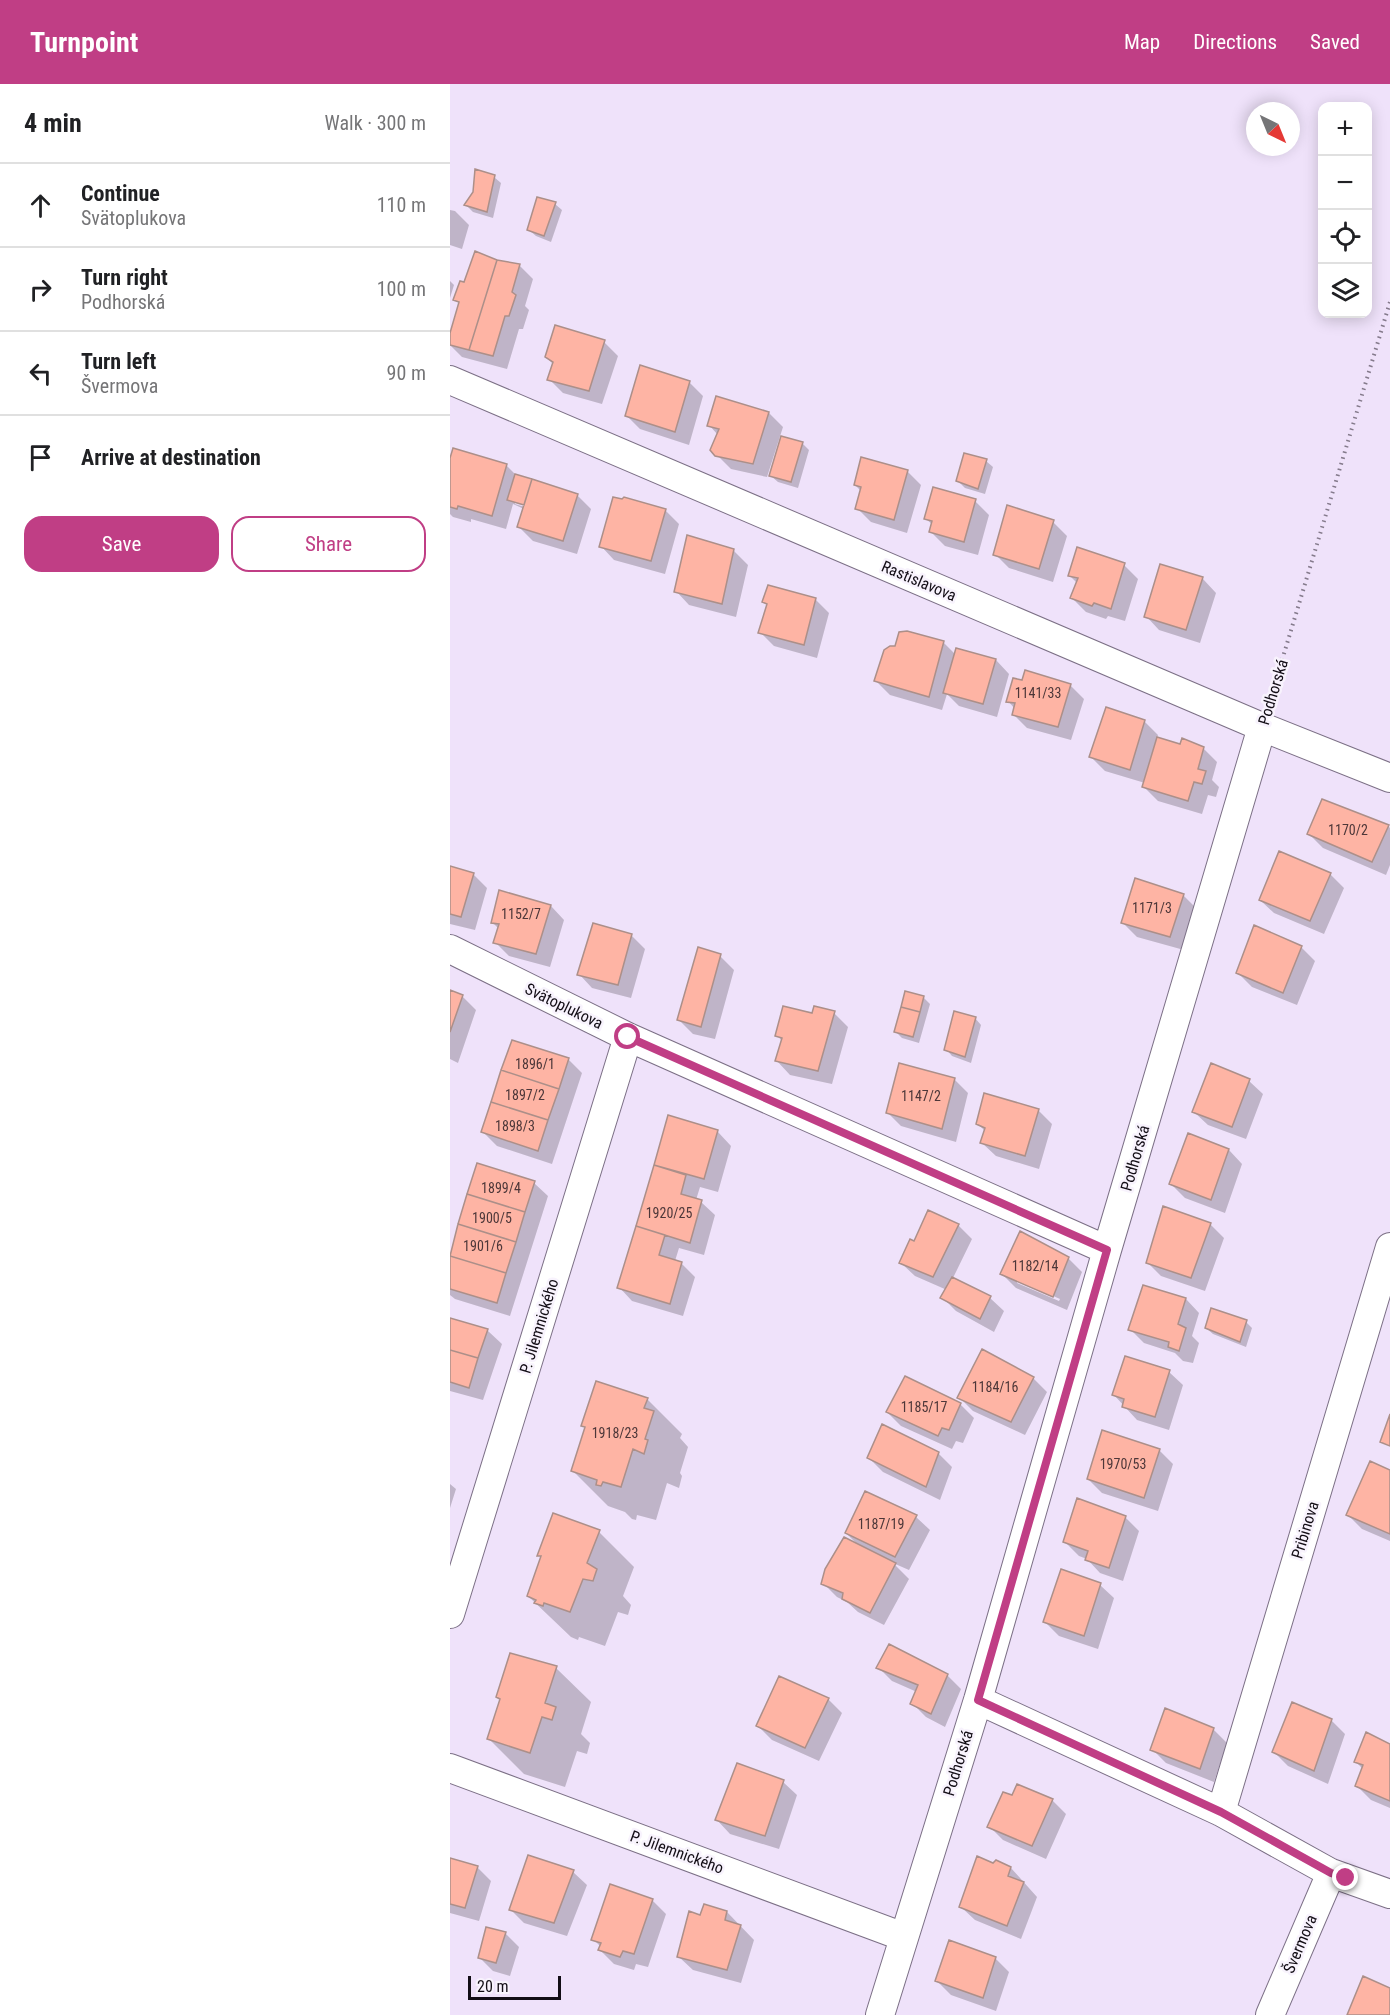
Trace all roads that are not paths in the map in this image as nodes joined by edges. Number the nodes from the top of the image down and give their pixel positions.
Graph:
1 (450, 380) edge
2 (1262, 727) junction
3 (1390, 778) edge
4 (450, 950) edge
5 (628, 1037) junction
6 (1390, 1247) edge
7 (1107, 1250) junction
8 (450, 1614) edge
9 (978, 1700) junction
10 (450, 1768) edge
11 (1221, 1812) junction
12 (1331, 1873) junction
13 (1390, 1894) edge
14 (904, 1937) junction
15 (880, 2015) edge
16 (1270, 2015) edge

1 - 2 street, Rastislavova
2 - 3 street, Rastislavova
2 - 7 street, Podhorská
4 - 5 street, Svätoplukova
5 - 7 street, Svätoplukova
5 - 8 street, P. Jilemnického
6 - 11 street, Pribinova
7 - 9 street, Podhorská
9 - 11 street
9 - 14 street, Podhorská
10 - 14 street, P. Jilemnického
11 - 12 street
12 - 13 street
12 - 16 street, Švermova
14 - 15 street, Podhorská

